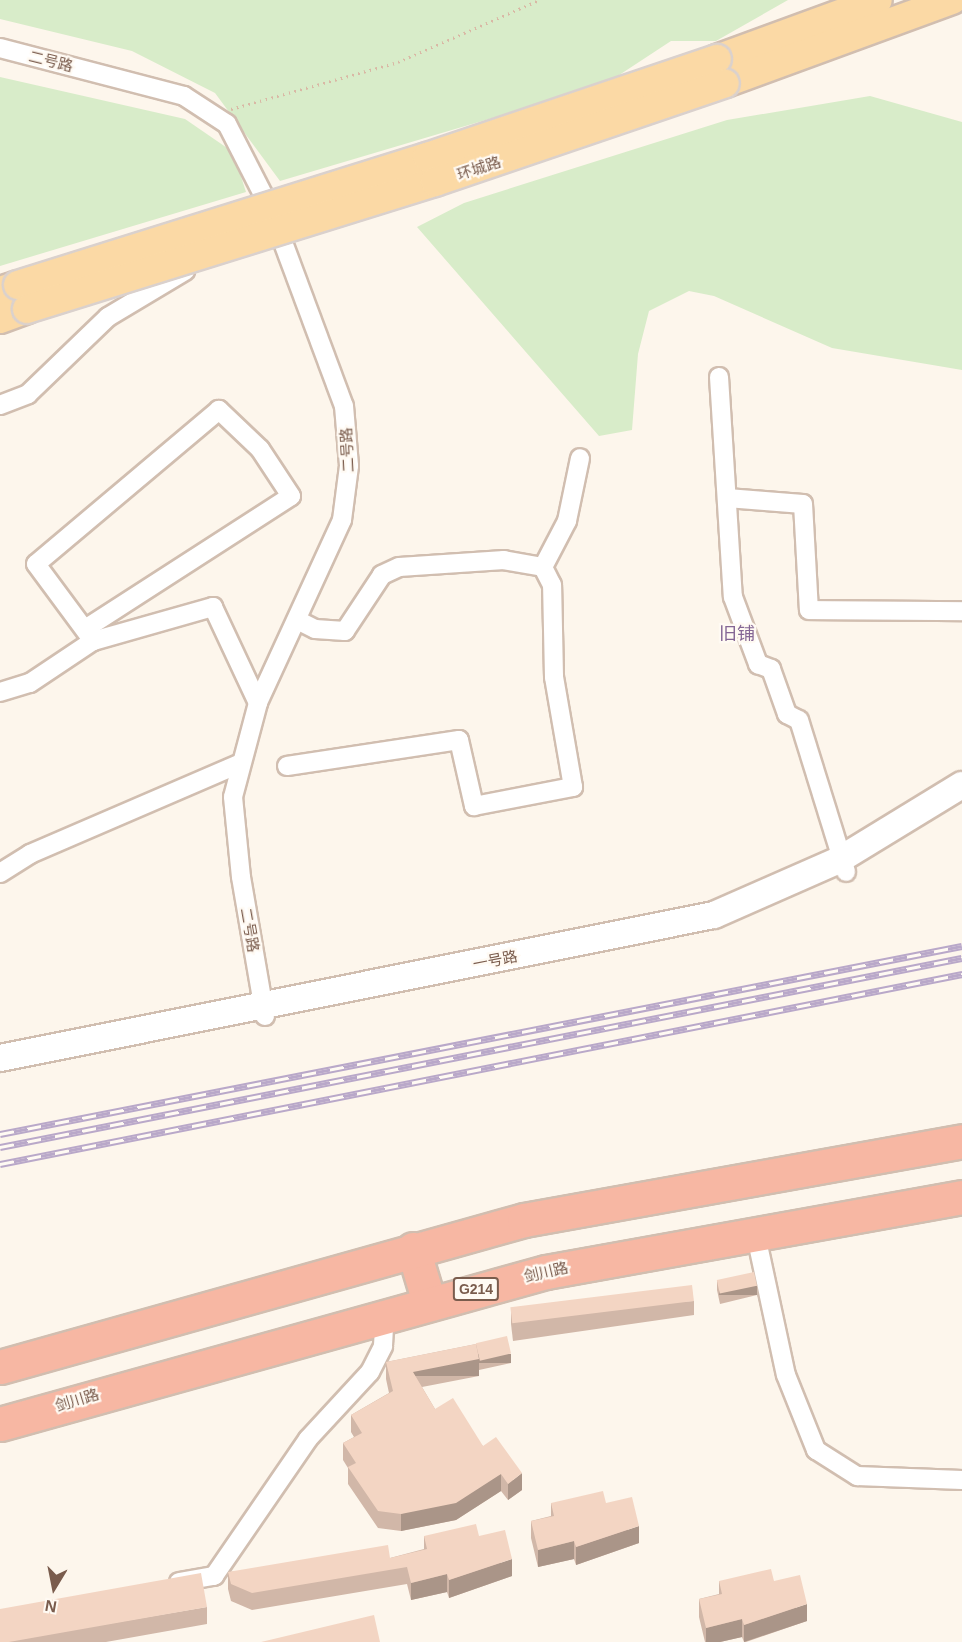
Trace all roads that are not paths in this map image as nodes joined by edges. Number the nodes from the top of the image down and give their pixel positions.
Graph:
1 (878, 0) edge
2 (952, 0) edge
3 (0, 48) edge
4 (721, 71) junction
5 (281, 235) junction
6 (15, 295) edge
7 (0, 319) edge
8 (719, 377) dead end
9 (0, 405) edge
10 (580, 458) dead end
11 (727, 498) junction
12 (543, 567) junction
13 (962, 611) edge
14 (297, 620) junction
15 (89, 635) junction
16 (0, 692) edge
17 (258, 703) junction
18 (239, 764) junction
19 (287, 766) dead end
20 (962, 784) edge
21 (962, 801) edge
22 (844, 865) junction
23 (0, 873) edge
24 (264, 1011) junction
25 (0, 1058) edge
26 (0, 1072) edge
27 (962, 1141) edge
28 (962, 1197) edge
29 (755, 1232) junction
30 (413, 1249) junction
31 (429, 1302) junction
32 (385, 1313) junction
33 (0, 1367) edge
34 (0, 1424) edge
35 (962, 1480) edge
36 (156, 1586) edge

1 - 4 main road, 环城路
2 - 4 main road, 环城路
3 - 5 street, 二号路
4 - 6 main road, 环城路, bridge
5 - 9 street
5 - 14 street, 二号路
6 - 7 main road, 环城路
8 - 11 street
10 - 12 street
11 - 13 street
11 - 22 street
12 - 14 street
12 - 19 street
14 - 17 street, 二号路
15 - 15 street
15 - 16 street
15 - 17 street
17 - 18 street, 二号路
18 - 23 street
18 - 24 street, 二号路
20 - 22 street, 一号路
21 - 22 street, 一号路
22 - 24 street, 一号路
24 - 25 street, 一号路
24 - 26 street, 一号路
27 - 30 highway
28 - 29 highway, 剑川路 / G214
29 - 31 highway, 剑川路 / G214
29 - 35 street
30 - 31 highway
30 - 33 highway
31 - 32 highway, 剑川路 / G214
32 - 34 highway, 剑川路 / G214
32 - 36 street

